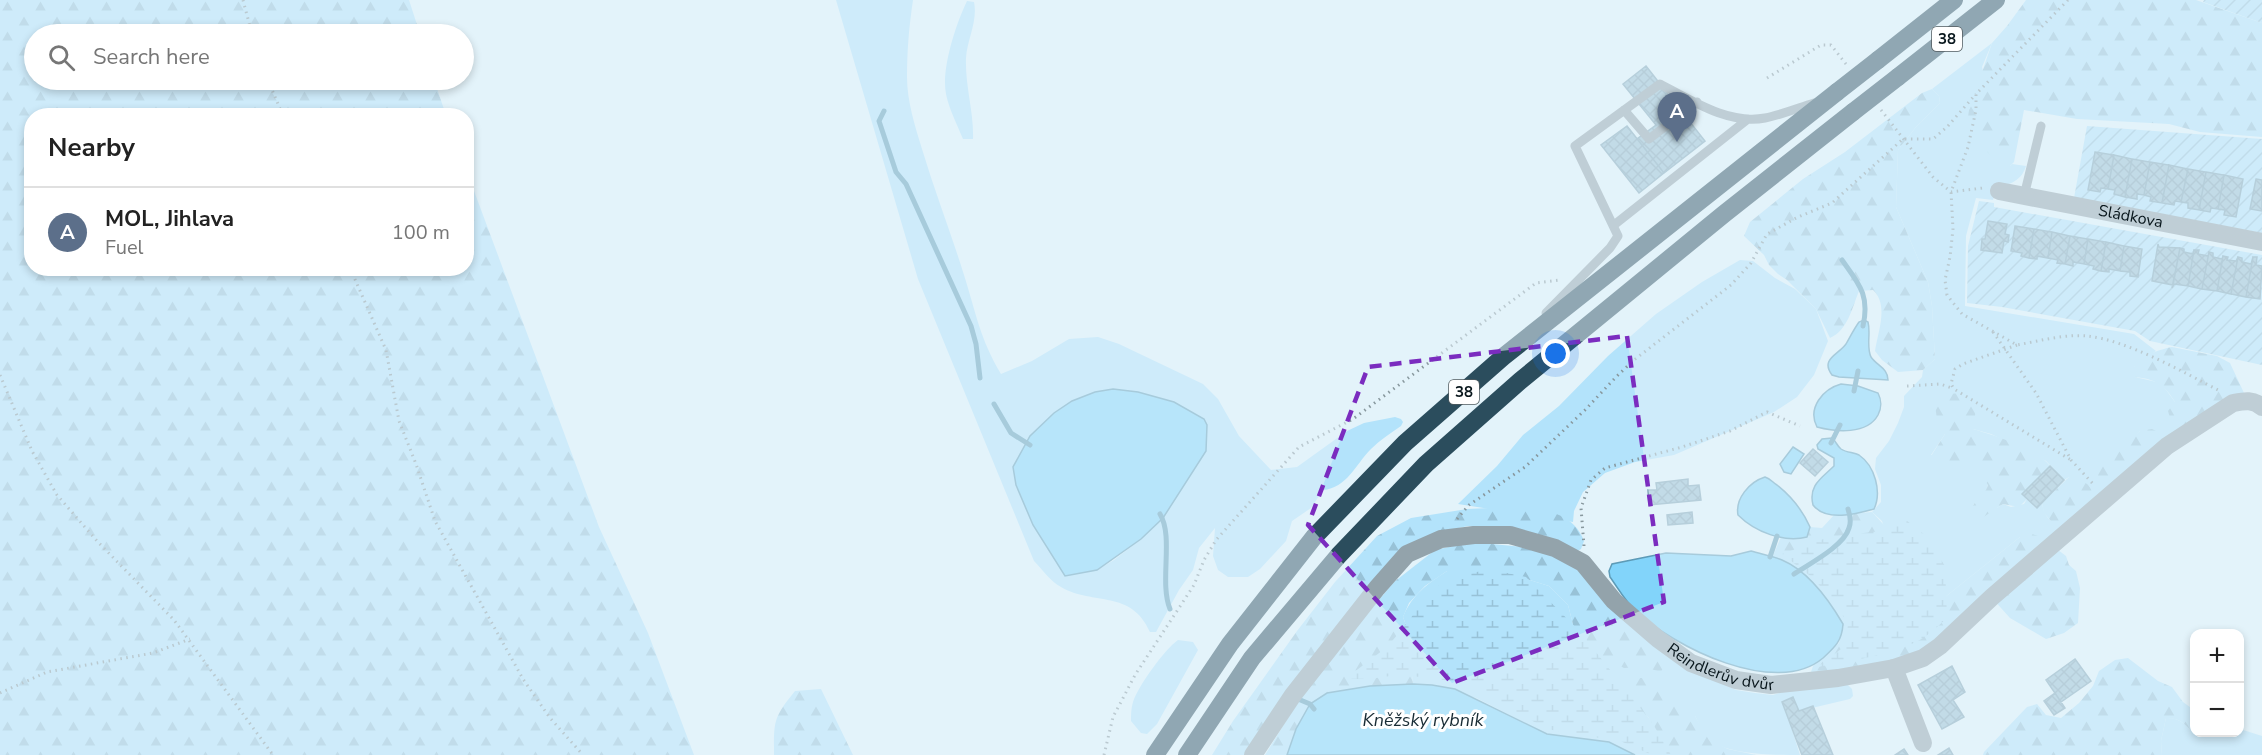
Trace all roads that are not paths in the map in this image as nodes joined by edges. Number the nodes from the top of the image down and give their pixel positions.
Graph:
1 (1954, 0) edge
2 (1996, 0) edge
3 (1833, 96) junction
4 (1697, 102) junction
5 (1624, 110) junction
6 (1748, 119) junction
7 (2041, 126) dead end
8 (1999, 191) road end
9 (2024, 196) junction
10 (1614, 225) junction
11 (2262, 242) edge
12 (1503, 357) junction
13 (2262, 393) edge
14 (2249, 403) edge
15 (1894, 668) junction
16 (1923, 743) dead end
17 (1155, 755) edge
18 (1188, 755) edge
19 (1253, 755) edge

1 - 3 highway, 38, bridge
2 - 18 highway, 38, bridge
3 - 6 lane
3 - 12 highway, 38
4 - 5 lane
4 - 5 lane
4 - 6 lane
5 - 10 lane
6 - 10 lane
7 - 9 lane
8 - 9 street, Sládkova
9 - 11 street, Sládkova
10 - 12 lane
12 - 17 highway, 38
13 - 14 street, Reindlerův dvůr
14 - 15 street, Reindlerův dvůr
15 - 16 street
15 - 19 street, Reindlerův dvůr

